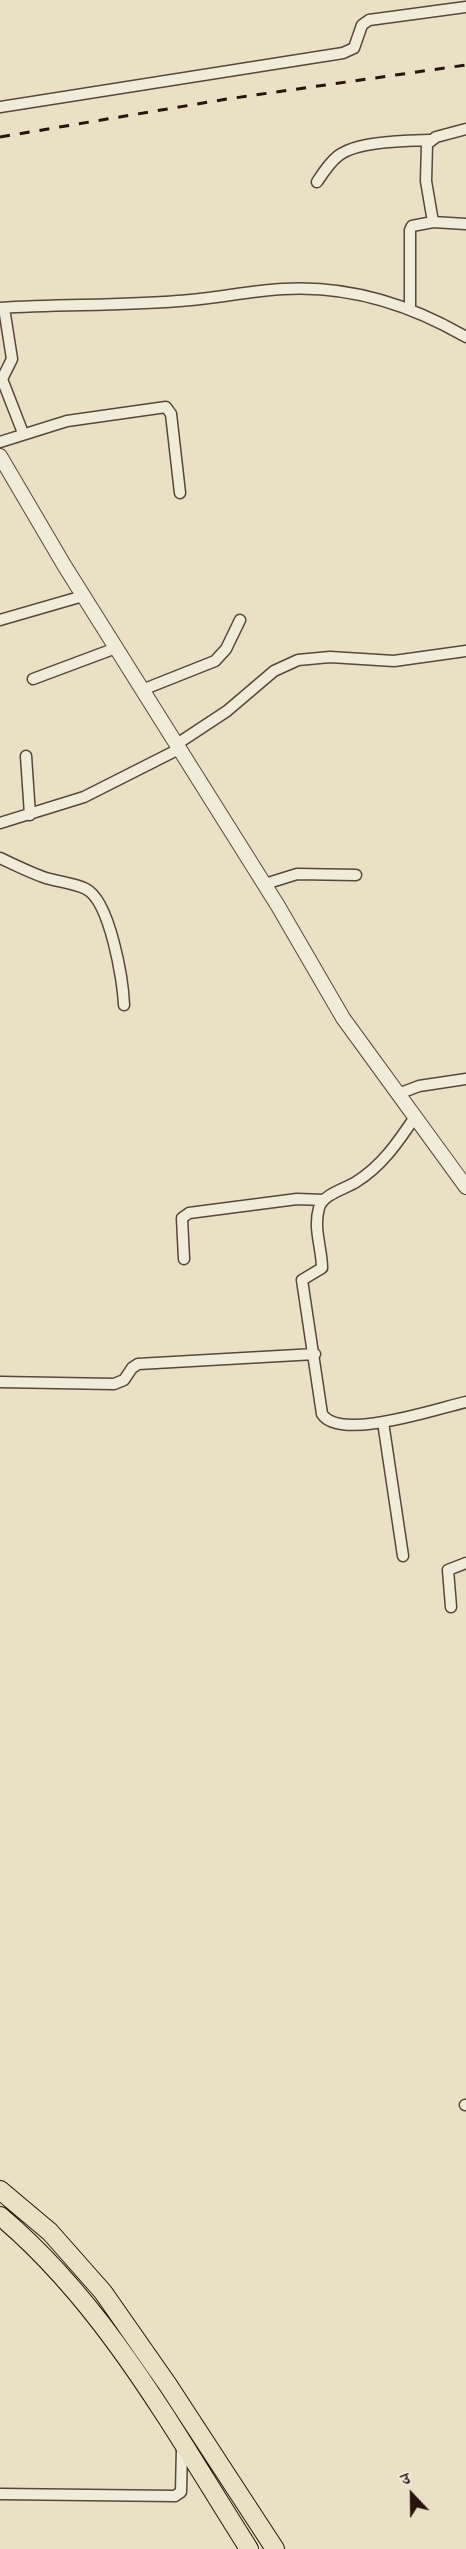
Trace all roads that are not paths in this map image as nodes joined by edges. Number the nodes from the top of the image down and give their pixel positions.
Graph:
1 (462, 5) edge
2 (0, 107) edge
3 (466, 129) edge
4 (430, 140) junction
5 (317, 182) dead end
6 (432, 222) junction
7 (466, 224) edge
8 (2, 308) edge
9 (410, 309) junction
10 (466, 337) edge
11 (23, 433) junction
12 (0, 442) edge
13 (0, 456) edge
14 (180, 493) dead end
15 (84, 596) junction
16 (0, 620) edge
17 (240, 621) dead end
18 (116, 648) junction
19 (466, 651) edge
20 (33, 679) dead end
21 (142, 690) junction
22 (178, 747) junction
23 (26, 756) dead end
24 (30, 815) junction
25 (0, 823) edge
26 (0, 858) edge
27 (356, 875) dead end
28 (265, 884) junction
29 (124, 1005) dead end
30 (466, 1079) edge
31 (398, 1094) junction
32 (415, 1117) junction
33 (466, 1187) edge
34 (324, 1200) junction
35 (184, 1259) dead end
36 (315, 1353) junction
37 (0, 1382) edge
38 (466, 1402) edge
39 (383, 1422) junction
40 (404, 1556) dead end
41 (466, 1563) edge
42 (451, 1607) dead end
43 (0, 2190) edge
44 (0, 2216) edge
45 (182, 2444) junction
46 (0, 2494) edge
47 (249, 2549) edge
48 (275, 2549) edge

1 - 2 street
3 - 4 street
4 - 5 street
4 - 6 street
6 - 7 street
6 - 9 street
8 - 9 street
8 - 11 street
9 - 10 street
11 - 12 street
11 - 14 street
13 - 15 street
15 - 16 street
15 - 18 street
17 - 21 street
18 - 20 street
18 - 21 street
19 - 22 street
21 - 22 street
22 - 24 street
22 - 28 street
23 - 24 street
24 - 25 street
26 - 29 street
27 - 28 street
28 - 31 street
30 - 31 street
31 - 32 street
32 - 33 street
32 - 34 street
34 - 35 street
34 - 36 street
36 - 37 street
36 - 39 street
38 - 39 street
39 - 40 street
41 - 42 street
43 - 48 highway
44 - 45 highway
45 - 46 street
45 - 47 highway

